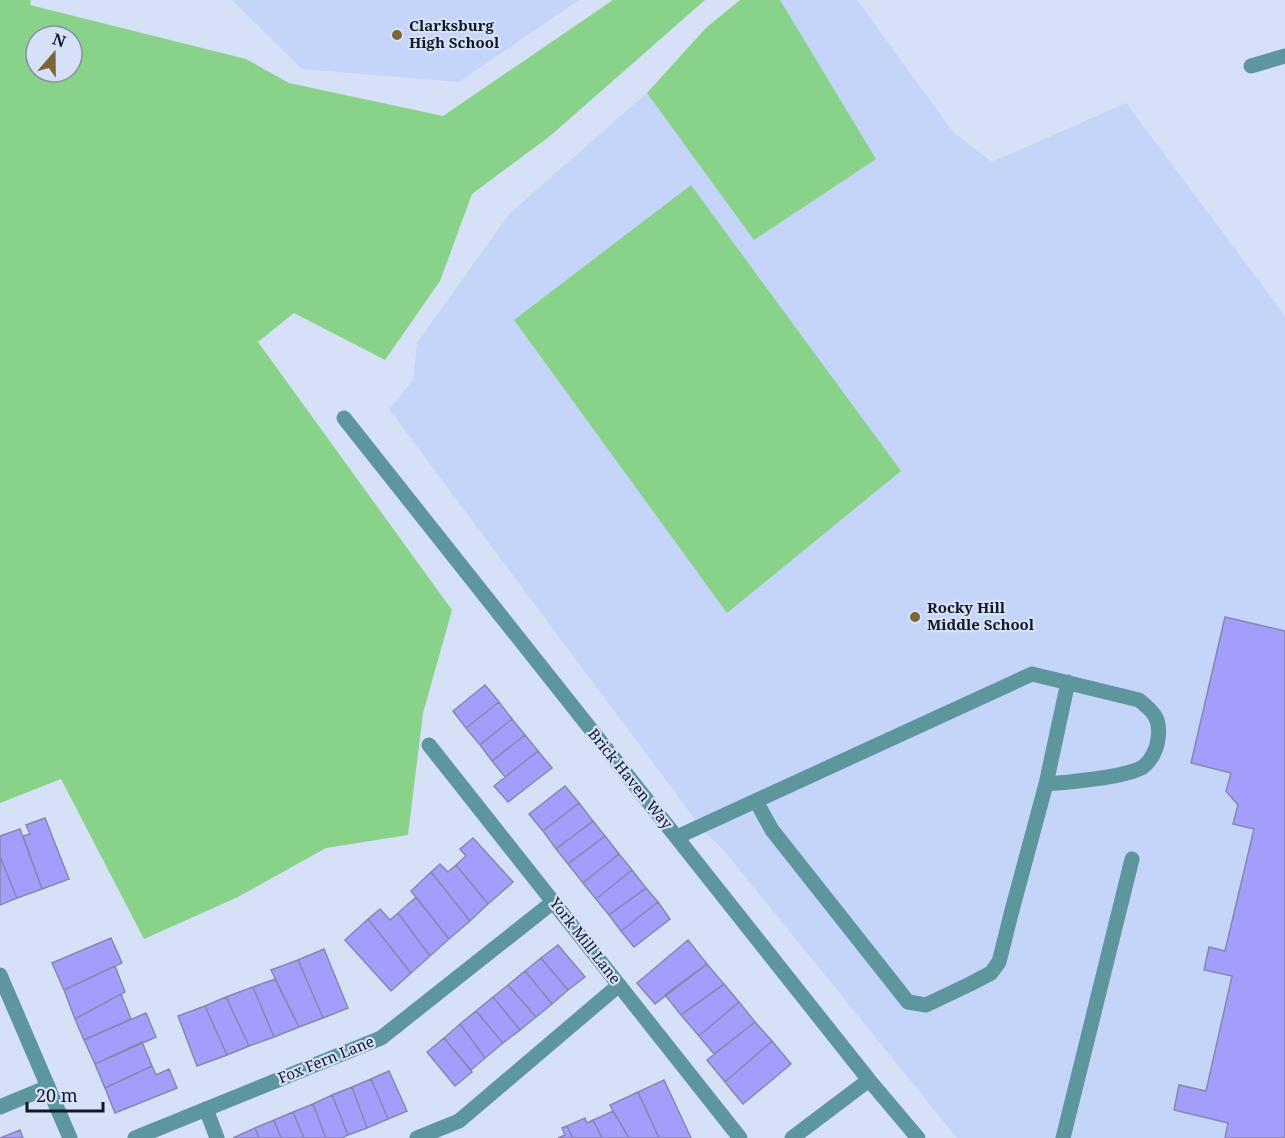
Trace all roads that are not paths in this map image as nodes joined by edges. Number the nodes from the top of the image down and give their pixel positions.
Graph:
1 (1285, 56) edge
2 (1251, 66) dead end
3 (344, 418) dead end
4 (1068, 682) junction
5 (429, 745) dead end
6 (1046, 784) junction
7 (756, 801) junction
8 (677, 837) junction
9 (1132, 860) dead end
10 (554, 902) junction
11 (0, 975) edge
12 (619, 985) junction
13 (869, 1080) junction
14 (48, 1087) junction
15 (0, 1107) edge
16 (206, 1109) junction
17 (70, 1138) edge
18 (135, 1138) edge
19 (217, 1138) edge
20 (417, 1138) edge
21 (740, 1138) edge
22 (792, 1138) edge
23 (918, 1138) edge
24 (1063, 1138) edge

1 - 2 street
3 - 8 street, Brick Haven Way
4 - 6 street
4 - 6 street
4 - 7 street
5 - 10 street, York Mill Lane
6 - 7 street
7 - 8 street
8 - 13 street, Brick Haven Way
9 - 24 street
10 - 12 street, York Mill Lane
10 - 16 street, Fox Fern Lane
11 - 14 street
12 - 20 street
12 - 21 street, York Mill Lane
13 - 22 street
13 - 23 street, Brick Haven Way
14 - 15 street
14 - 17 street
16 - 18 street, Fox Fern Lane
16 - 19 street

